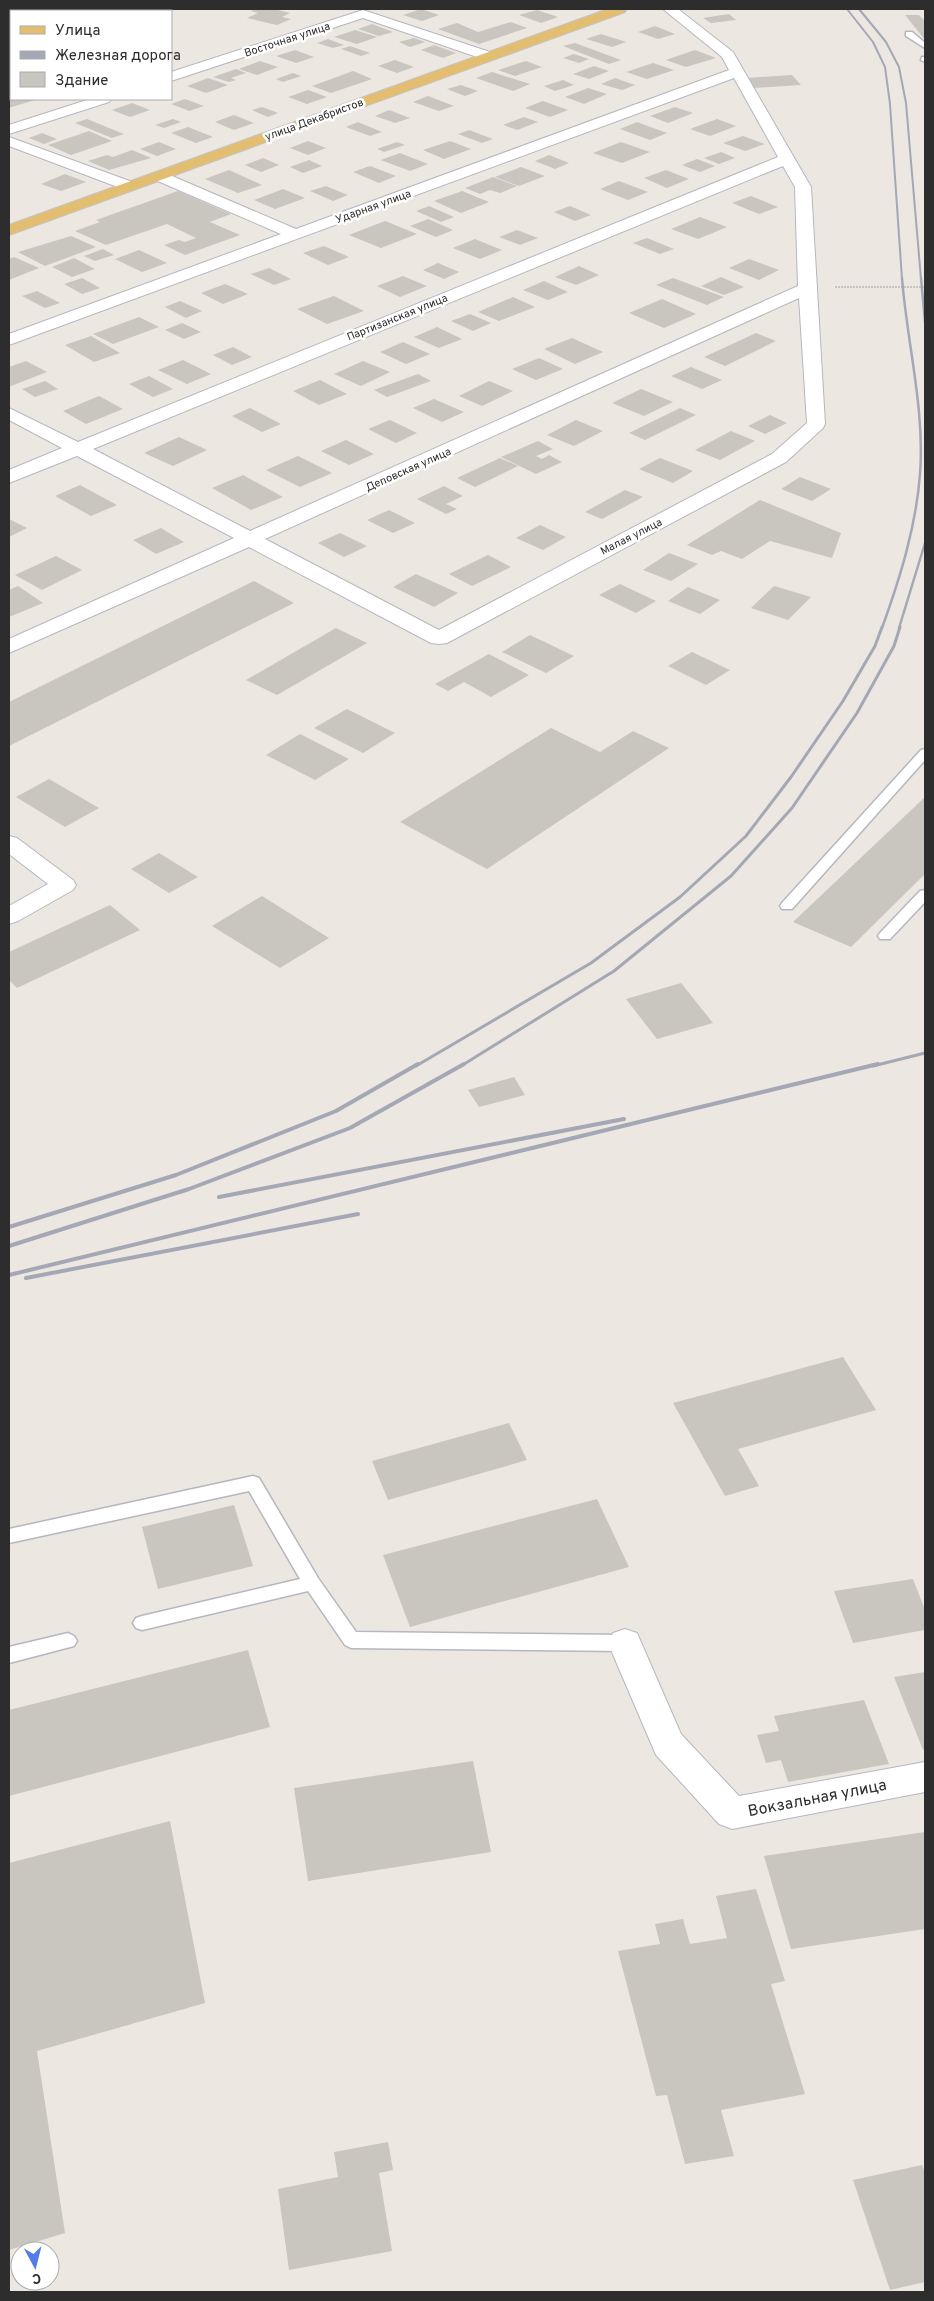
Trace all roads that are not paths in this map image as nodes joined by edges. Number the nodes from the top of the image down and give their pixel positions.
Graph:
1 (620, 9) edge
2 (670, 9) edge
3 (909, 34) dead end
4 (925, 46) edge
5 (488, 56) junction
6 (737, 72) junction
7 (172, 77) edge
8 (101, 100) edge
9 (9, 130) edge
10 (9, 141) edge
11 (787, 159) junction
12 (159, 176) junction
13 (129, 186) junction
14 (9, 230) edge
15 (294, 234) junction
16 (807, 288) junction
17 (9, 340) edge
18 (9, 414) edge
19 (76, 448) junction
20 (9, 477) edge
21 (251, 540) junction
22 (9, 647) edge
23 (925, 753) edge
24 (9, 843) edge
25 (925, 894) edge
26 (787, 906) dead end
27 (9, 916) edge
28 (885, 936) dead end
29 (9, 1536) edge
30 (312, 1583) junction
31 (142, 1623) dead end
32 (68, 1641) dead end
33 (625, 1643) joint
34 (9, 1654) edge
35 (925, 1777) edge

1 - 5 main road, улица Декабристов
2 - 6 street
3 - 4 lane
5 - 7 street, Восточная улица
5 - 12 main road, улица Декабристов
6 - 11 street
6 - 15 street, Ударная улица
8 - 9 street
10 - 13 street
11 - 16 street
11 - 19 street, Партизанская улица
12 - 13 main road, улица Декабристов
12 - 15 street
13 - 14 main road, улица Декабристов
15 - 17 street, Ударная улица
16 - 21 street, Деповская улица
16 - 21 street, Малая улица
18 - 19 street
19 - 20 street, Партизанская улица
19 - 21 street
21 - 22 street, Деповская улица
23 - 26 lane
24 - 27 street
25 - 28 lane
29 - 30 lane
30 - 31 lane
30 - 33 lane
32 - 34 lane
33 - 35 street, Вокзальная улица

